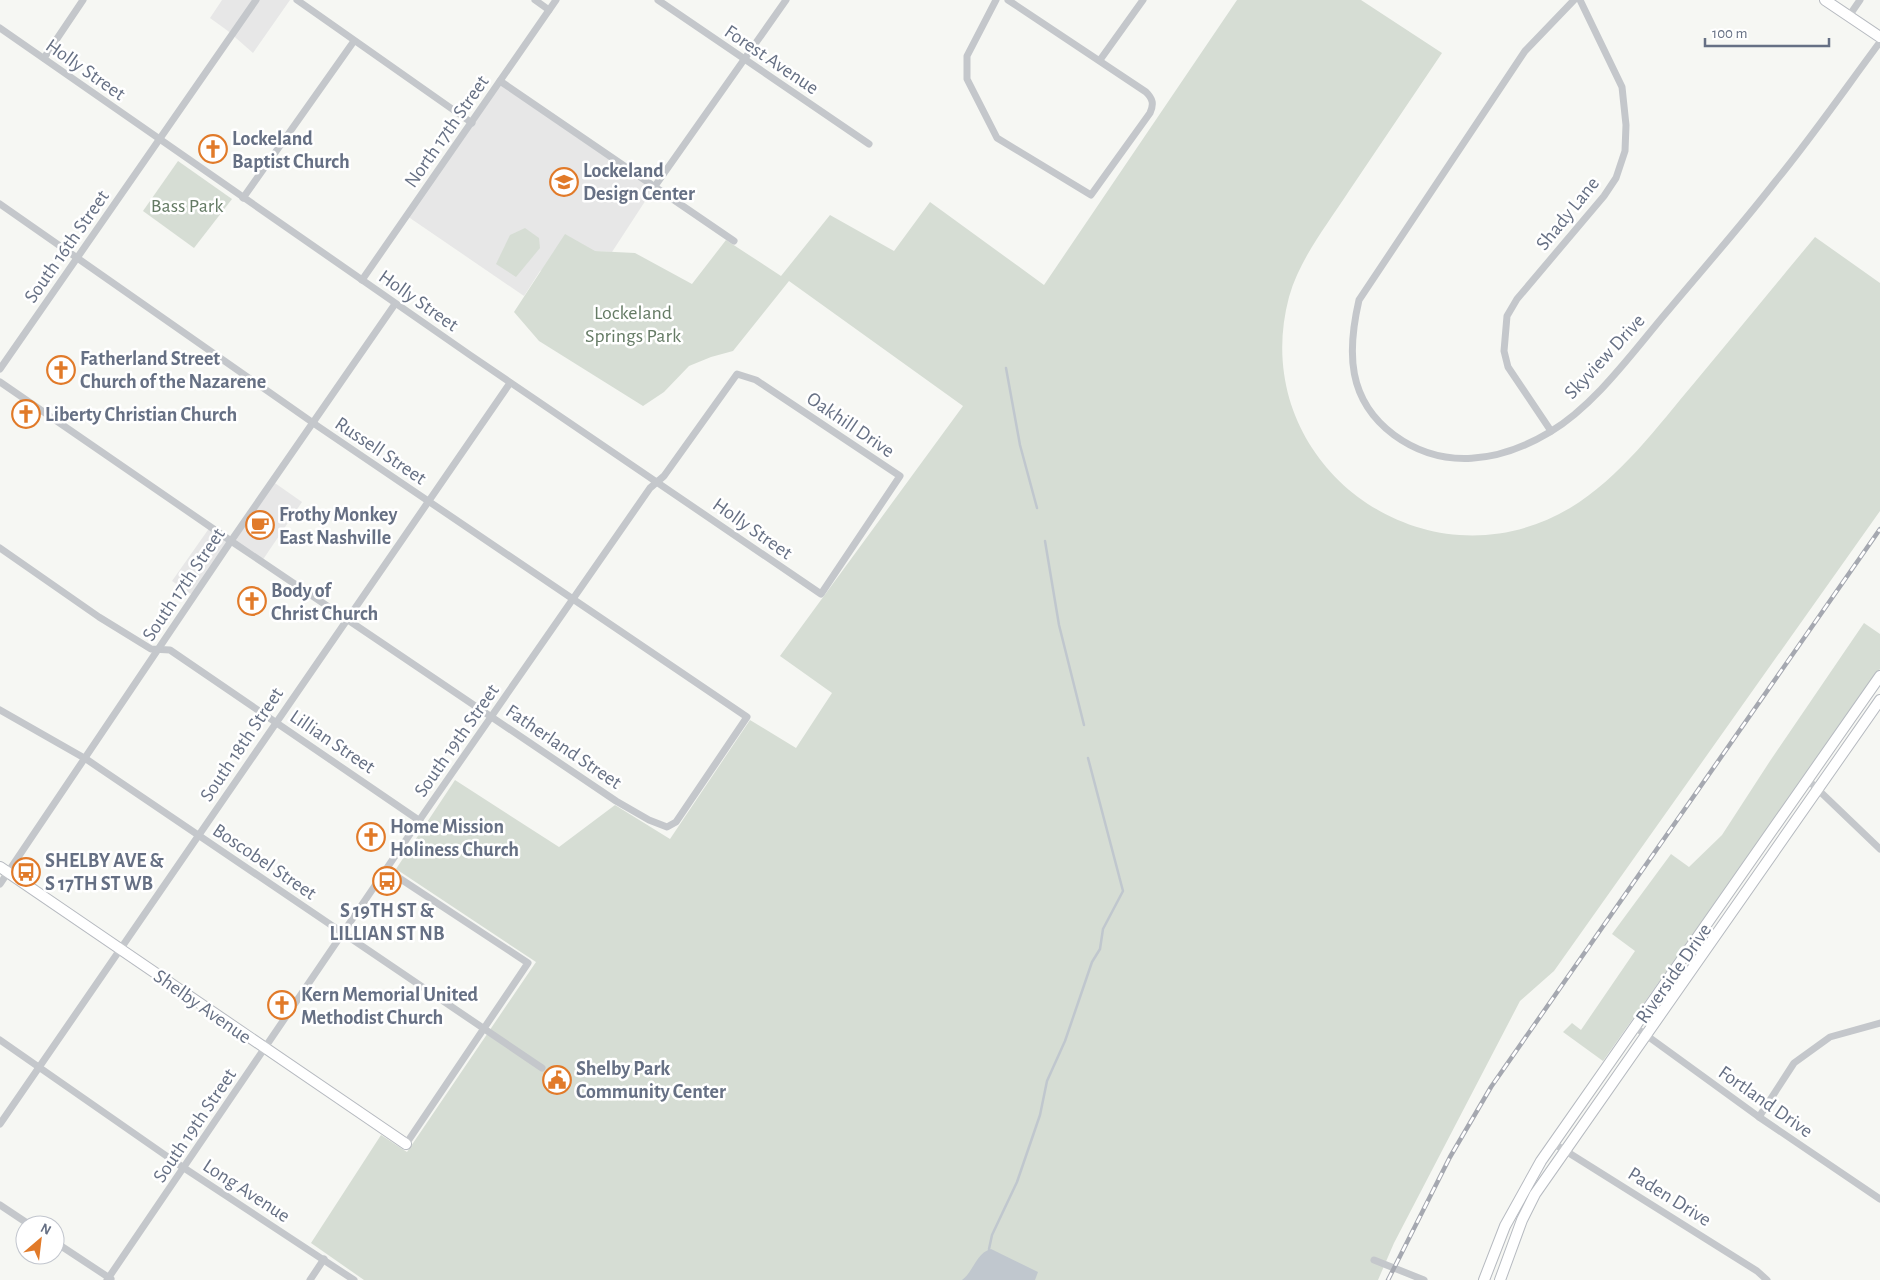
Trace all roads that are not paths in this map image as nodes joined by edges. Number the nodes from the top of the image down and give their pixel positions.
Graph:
1 (83, 0) edge
2 (256, 0) edge
3 (297, 0) edge
4 (535, 0) edge
5 (556, 0) edge
6 (658, 0) edge
7 (786, 0) edge
8 (996, 0) edge
9 (1008, 0) edge
10 (1143, 0) edge
11 (1574, 0) edge
12 (1580, 0) edge
13 (1825, 0) edge
14 (1860, 0) edge
15 (549, 10) junction
16 (1849, 16) junction
17 (0, 28) edge
18 (1880, 37) edge
19 (354, 41) junction
20 (1880, 42) edge
21 (44, 58) junction
22 (744, 60) junction
23 (1100, 60) junction
24 (500, 81) junction
25 (472, 124) junction
26 (160, 141) junction
27 (868, 144) dead end
28 (654, 186) junction
29 (243, 198) junction
30 (0, 204) edge
31 (734, 240) dead end
32 (78, 257) junction
33 (362, 280) junction
34 (395, 304) junction
35 (0, 369) edge
36 (738, 374) joint
37 (0, 382) edge
38 (510, 383) junction
39 (313, 423) junction
40 (1551, 431) junction
41 (657, 482) junction
42 (428, 502) junction
43 (231, 542) junction
44 (0, 548) edge
45 (821, 594) joint
46 (573, 600) junction
47 (346, 620) junction
48 (160, 648) junction
49 (1880, 676) edge
50 (1880, 700) edge
51 (0, 710) edge
52 (491, 717) junction
53 (275, 722) junction
54 (86, 759) junction
55 (1808, 780) junction
56 (1817, 789) junction
57 (420, 821) junction
58 (667, 827) joint
59 (198, 836) junction
60 (1880, 849) edge
61 (4, 870) edge
62 (387, 870) junction
63 (0, 884) edge
64 (343, 934) junction
65 (121, 950) junction
66 (1880, 1023) edge
67 (1635, 1027) junction
68 (483, 1030) junction
69 (1646, 1036) junction
70 (0, 1040) edge
71 (265, 1050) junction
72 (40, 1067) junction
73 (542, 1068) dead end
74 (1759, 1117) junction
75 (0, 1124) edge
76 (1553, 1143) junction
77 (406, 1144) joint
78 (1566, 1150) junction
79 (185, 1168) junction
80 (1880, 1199) edge
81 (0, 1205) edge
82 (15, 1215) edge
83 (65, 1249) edge
84 (324, 1259) junction
85 (1374, 1260) dead end
86 (109, 1279) edge
87 (310, 1280) edge
88 (354, 1280) edge
89 (1424, 1280) edge
90 (1484, 1280) edge
91 (1500, 1280) edge
92 (1767, 1280) edge

1 - 21 street
2 - 26 street, South 16th Street
3 - 19 street
4 - 15 street
5 - 15 street, North 17th Street
6 - 22 street, Forest Avenue
7 - 22 street
8 - 23 street
9 - 23 street
10 - 23 street
11 - 40 street, Skyview Drive
12 - 40 street, Shady Lane
13 - 16 street
14 - 16 street
15 - 24 street, North 17th Street
16 - 18 street
17 - 21 street, Holly Street
19 - 25 street
19 - 29 street
20 - 40 street, Skyview Drive
21 - 26 street, Holly Street
22 - 27 street, Forest Avenue
22 - 28 street
24 - 25 street, North 17th Street
24 - 28 street
25 - 33 street, North 17th Street
26 - 29 street, Holly Street
26 - 32 street, South 16th Street
28 - 31 street
29 - 33 street, Holly Street
30 - 32 street, Russell Street
32 - 35 street, South 16th Street
32 - 39 street, Russell Street
33 - 34 street, Holly Street
34 - 38 street, Holly Street
34 - 39 street, South 17th Street
36 - 41 street, South 19th Street
36 - 45 street, Oakhill Drive
37 - 43 street, Fatherland Street
38 - 41 street, Holly Street
38 - 42 street, South 18th Street
39 - 42 street, Russell Street
39 - 43 street, South 17th Street
41 - 45 street, Holly Street
41 - 46 street, South 19th Street
42 - 46 street, Russell Street
42 - 47 street, South 18th Street
43 - 47 street, Fatherland Street
43 - 48 street, South 17th Street
44 - 48 street, Lillian Street
46 - 52 street, South 19th Street
46 - 58 street, Russell Street
47 - 52 street, Fatherland Street
47 - 53 street, South 18th Street
48 - 53 street, Lillian Street
48 - 54 street, South 17th Street
49 - 55 street, Riverside Drive
50 - 56 street, Riverside Drive
51 - 54 street, Boscobel Street
52 - 57 street, South 19th Street
52 - 58 street, Fatherland Street
53 - 57 street, Lillian Street
53 - 59 street, South 18th Street
54 - 59 street, Boscobel Street
54 - 61 street, South 17th Street
55 - 56 street
55 - 67 street, Riverside Drive
56 - 60 street
56 - 69 street, Riverside Drive
57 - 62 street, South 19th Street
59 - 64 street, Boscobel Street
59 - 65 street, South 18th Street
61 - 63 street, South 17th Street
61 - 65 street, Shelby Avenue
62 - 64 street, South 19th Street
62 - 68 street
64 - 68 street, Boscobel Street
64 - 71 street, South 19th Street
65 - 71 street, Shelby Avenue
65 - 72 street, South 18th Street
66 - 74 street
67 - 69 street, Fortland Drive
67 - 76 street, Riverside Drive
68 - 73 street, Boscobel Street
68 - 77 street
69 - 74 street, Fortland Drive
69 - 78 street, Riverside Drive
70 - 72 street, Long Avenue
71 - 77 street, Shelby Avenue
71 - 79 street, South 19th Street
72 - 75 street, South 18th Street
72 - 79 street, Long Avenue
74 - 80 street, Fortland Drive
76 - 78 street, Paden Drive
76 - 90 street, Riverside Drive
78 - 91 street, Riverside Drive
78 - 92 street, Paden Drive
79 - 84 street, Long Avenue
79 - 86 street, South 19th Street
81 - 82 street
83 - 86 street
84 - 87 street
84 - 88 street, Long Avenue
85 - 89 street

